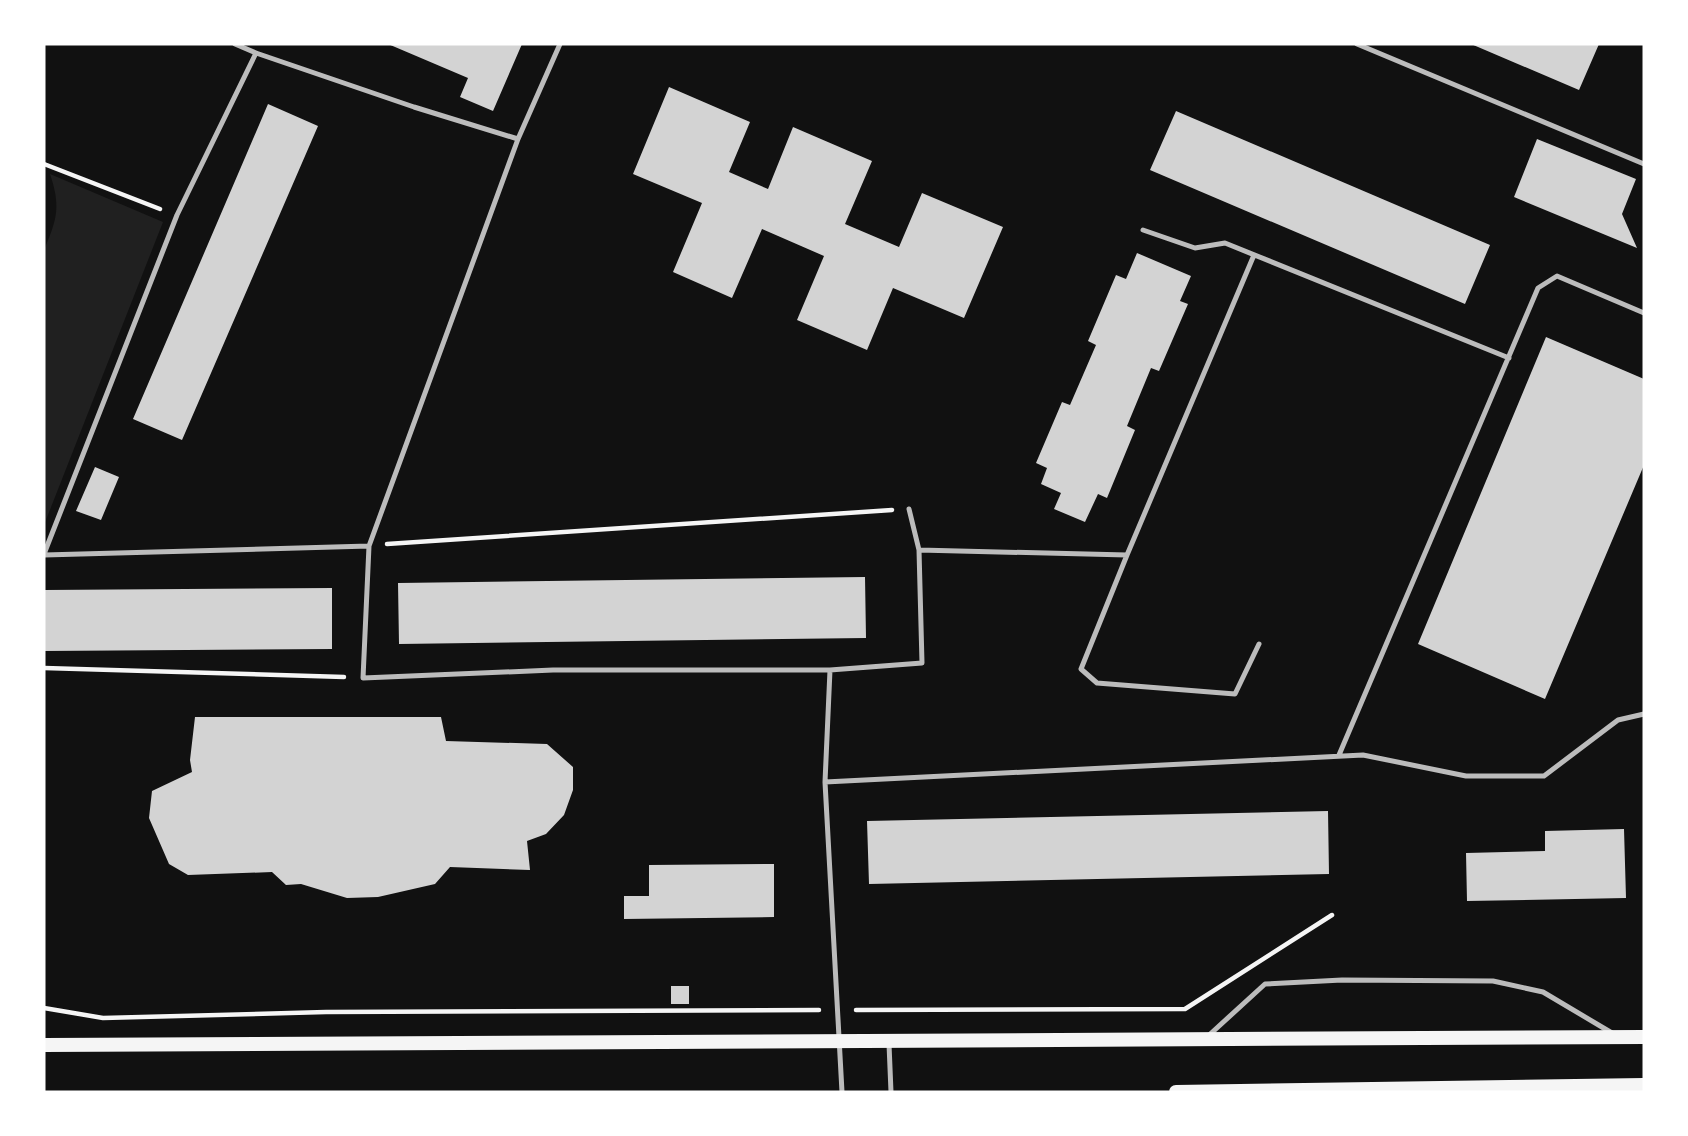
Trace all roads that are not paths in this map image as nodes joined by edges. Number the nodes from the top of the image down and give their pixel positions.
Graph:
1 (235, 44) edge
2 (560, 44) edge
3 (1357, 44) edge
4 (256, 53) junction
5 (519, 139) junction
6 (1644, 164) edge
7 (1143, 230) dead end
8 (1254, 255) junction
9 (1644, 313) edge
10 (1509, 358) junction
11 (909, 509) road end
12 (369, 546) junction
13 (919, 550) junction
14 (44, 554) edge
15 (1127, 555) junction
16 (1259, 644) dead end
17 (830, 670) junction
18 (1644, 714) edge
19 (1339, 755) junction
20 (825, 782) junction
21 (1618, 1037) junction
22 (1644, 1037) edge
23 (44, 1038) edge
24 (1205, 1039) junction
25 (839, 1040) junction
26 (889, 1041) junction
27 (44, 1045) edge
28 (86, 1045) junction
29 (1644, 1085) edge
30 (1362, 1091) edge
31 (842, 1092) edge
32 (891, 1092) edge
33 (1176, 1092) edge

1 - 4 lane
2 - 5 lane
3 - 6 lane
4 - 5 lane
4 - 14 lane
5 - 12 lane
7 - 8 lane
8 - 10 lane
8 - 15 lane
9 - 10 lane
10 - 19 lane
11 - 13 lane
12 - 14 lane
12 - 17 lane
13 - 15 lane
13 - 17 lane
15 - 16 lane
17 - 20 lane
18 - 19 lane
19 - 20 lane
20 - 25 lane
21 - 22 main road
21 - 24 main road
21 - 24 lane
23 - 28 main road
24 - 26 main road
25 - 26 main road
25 - 28 main road
25 - 31 lane
26 - 32 lane
27 - 28 main road
29 - 30 main road
30 - 33 main road

